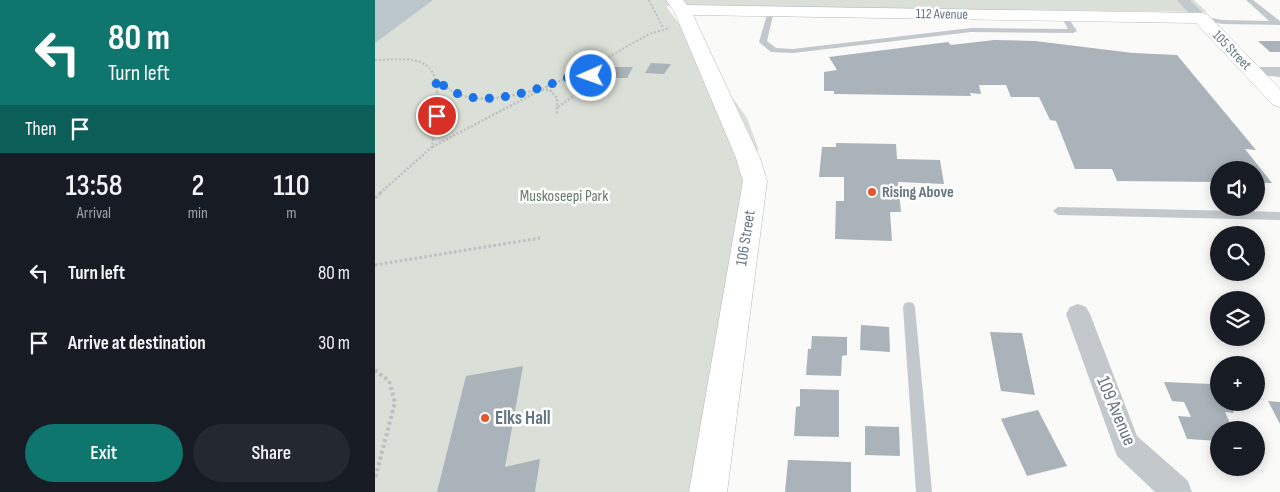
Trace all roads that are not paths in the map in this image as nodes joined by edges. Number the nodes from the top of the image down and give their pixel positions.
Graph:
1 (1183, 0) edge
2 (1249, 0) edge
3 (771, 11) junction
4 (677, 16) edge
5 (1064, 16) junction
6 (1201, 18) junction
7 (1278, 23) edge
8 (1252, 71) junction
9 (1280, 72) edge
10 (1280, 101) edge
11 (1058, 211) dead end
12 (1280, 216) edge
13 (909, 307) dead end
14 (1079, 314) dead end
15 (709, 492) edge
16 (925, 492) edge
17 (1177, 492) edge

1 - 6 street, 105 Street
2 - 7 lane
3 - 4 street, 112 Avenue
3 - 5 street, 112 Avenue
3 - 5 lane
4 - 15 street, 106 Street
5 - 6 street, 112 Avenue
6 - 7 lane
6 - 8 street, 105 Street
8 - 9 street
8 - 10 street, 105 Street
11 - 12 lane
13 - 16 lane
14 - 17 street, 109 Avenue

